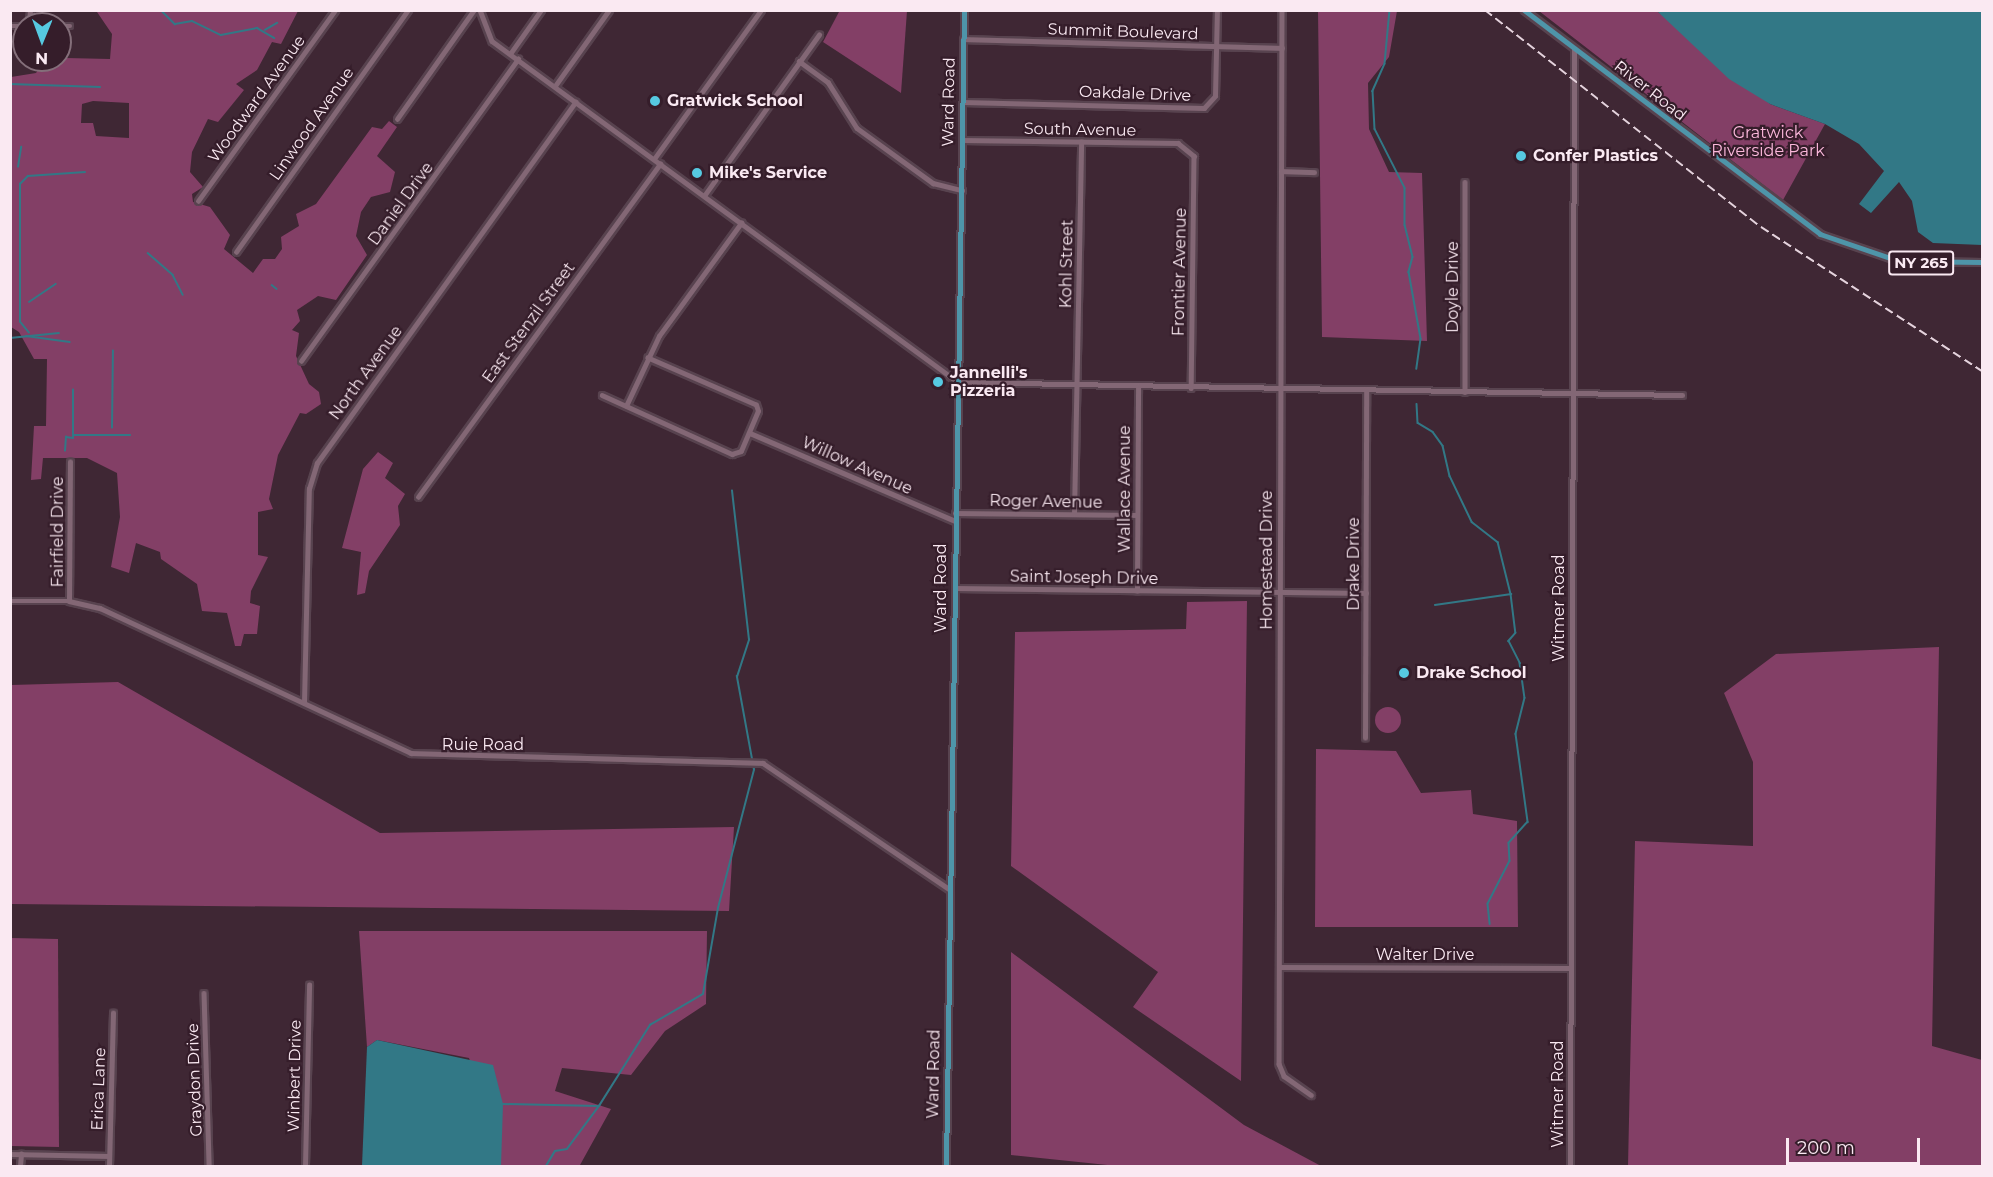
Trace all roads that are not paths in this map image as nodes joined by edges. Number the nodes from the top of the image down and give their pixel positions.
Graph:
1 (335, 10) edge
2 (408, 10) edge
3 (474, 10) edge
4 (480, 10) edge
5 (541, 10) edge
6 (609, 10) edge
7 (760, 10) edge
8 (964, 10) edge
9 (1217, 10) edge
10 (1282, 10) edge
11 (1524, 10) edge
12 (819, 34) dead end
13 (963, 39) junction
14 (1216, 47) junction
15 (1282, 48) junction
16 (1574, 49) junction
17 (510, 54) junction
18 (518, 60) junction
19 (800, 62) junction
20 (555, 86) junction
21 (575, 102) junction
22 (963, 102) junction
23 (397, 119) dead end
24 (962, 140) junction
25 (1081, 142) junction
26 (1194, 156) joint
27 (654, 159) junction
28 (660, 164) junction
29 (1281, 171) junction
30 (1314, 172) dead end
31 (1465, 182) dead end
32 (962, 190) junction
33 (704, 196) junction
34 (198, 201) dead end
35 (741, 223) junction
36 (236, 252) dead end
37 (1983, 262) edge
38 (648, 358) junction
39 (302, 361) dead end
40 (958, 382) junction
41 (1077, 386) junction
42 (1138, 387) junction
43 (1191, 388) junction
44 (1280, 389) junction
45 (1366, 390) junction
46 (1465, 392) junction
47 (1571, 393) junction
48 (602, 395) dead end
49 (1682, 395) dead end
50 (626, 406) junction
51 (750, 433) junction
52 (70, 462) dead end
53 (418, 497) dead end
54 (955, 513) junction
55 (1074, 514) junction
56 (1136, 515) junction
57 (955, 521) junction
58 (956, 588) junction
59 (1137, 591) junction
60 (1366, 593) junction
61 (1279, 594) junction
62 (10, 601) edge
63 (69, 601) junction
64 (304, 703) junction
65 (1365, 738) dead end
66 (949, 889) junction
67 (1280, 967) junction
68 (1570, 968) junction
69 (309, 985) dead end
70 (204, 993) dead end
71 (113, 1013) dead end
72 (1311, 1095) dead end
73 (10, 1154) edge
74 (21, 1154) junction
75 (109, 1156) junction
76 (20, 1167) edge
77 (109, 1167) edge
78 (208, 1167) edge
79 (305, 1167) edge
80 (946, 1167) edge
81 (1570, 1167) edge

1 - 34 street, Woodward Avenue
2 - 36 street, Linwood Avenue
3 - 23 street
4 - 17 street
5 - 17 street
6 - 20 street
7 - 27 street
8 - 13 main road, Ward Road
9 - 14 street, Oakdale Drive
10 - 15 street, Homestead Drive
11 - 16 main road, River Road / NY 265
12 - 19 street
13 - 14 street, Summit Boulevard
13 - 22 main road, Ward Road
14 - 15 street, Summit Boulevard
14 - 22 street, Oakdale Drive
15 - 29 street, Homestead Drive
16 - 37 main road, River Road / NY 265
16 - 47 street, Witmer Road
17 - 18 street
18 - 20 street
18 - 39 street, Daniel Drive
19 - 32 street
19 - 33 street
20 - 21 street
21 - 27 street
21 - 64 street, North Avenue
22 - 24 main road, Ward Road
24 - 25 street, South Avenue
24 - 32 main road, Ward Road
25 - 26 street, South Avenue
25 - 41 street, Kohl Street
26 - 43 street, Frontier Avenue
27 - 28 street
28 - 33 street
28 - 53 street, East Stenzil Street
29 - 30 street
29 - 44 street, Homestead Drive
31 - 46 street, Doyle Drive
32 - 40 main road, Ward Road
33 - 35 street
35 - 38 street
35 - 40 street
38 - 50 street
38 - 51 street
40 - 41 street
40 - 54 main road, Ward Road
41 - 42 street
41 - 55 street, Kohl Street
42 - 43 street
42 - 56 street, Wallace Avenue
43 - 44 street
44 - 45 street
44 - 61 street, Homestead Drive
45 - 46 street
45 - 60 street, Drake Drive
46 - 47 street
47 - 49 street
47 - 68 street, Witmer Road
48 - 50 street
50 - 51 street
51 - 57 street, Willow Avenue
52 - 63 street, Fairfield Drive
54 - 55 street, Roger Avenue
54 - 57 main road, Ward Road
55 - 56 street, Roger Avenue
56 - 59 street, Wallace Avenue
57 - 58 main road, Ward Road
58 - 59 street, Saint Joseph Drive
58 - 66 main road, Ward Road
59 - 61 street, Saint Joseph Drive
60 - 61 street, Saint Joseph Drive
60 - 65 street, Drake Drive
61 - 67 street, Homestead Drive
62 - 63 street, Ruie Road
63 - 64 street, Ruie Road
64 - 66 street, Ruie Road
66 - 80 main road, Ward Road
67 - 68 street, Walter Drive
67 - 72 street, Homestead Drive
68 - 81 street, Witmer Road
69 - 79 street, Winbert Drive
70 - 78 street, Graydon Drive
71 - 75 street, Erica Lane
73 - 74 street
74 - 75 street
74 - 76 street
75 - 77 street, Erica Lane

